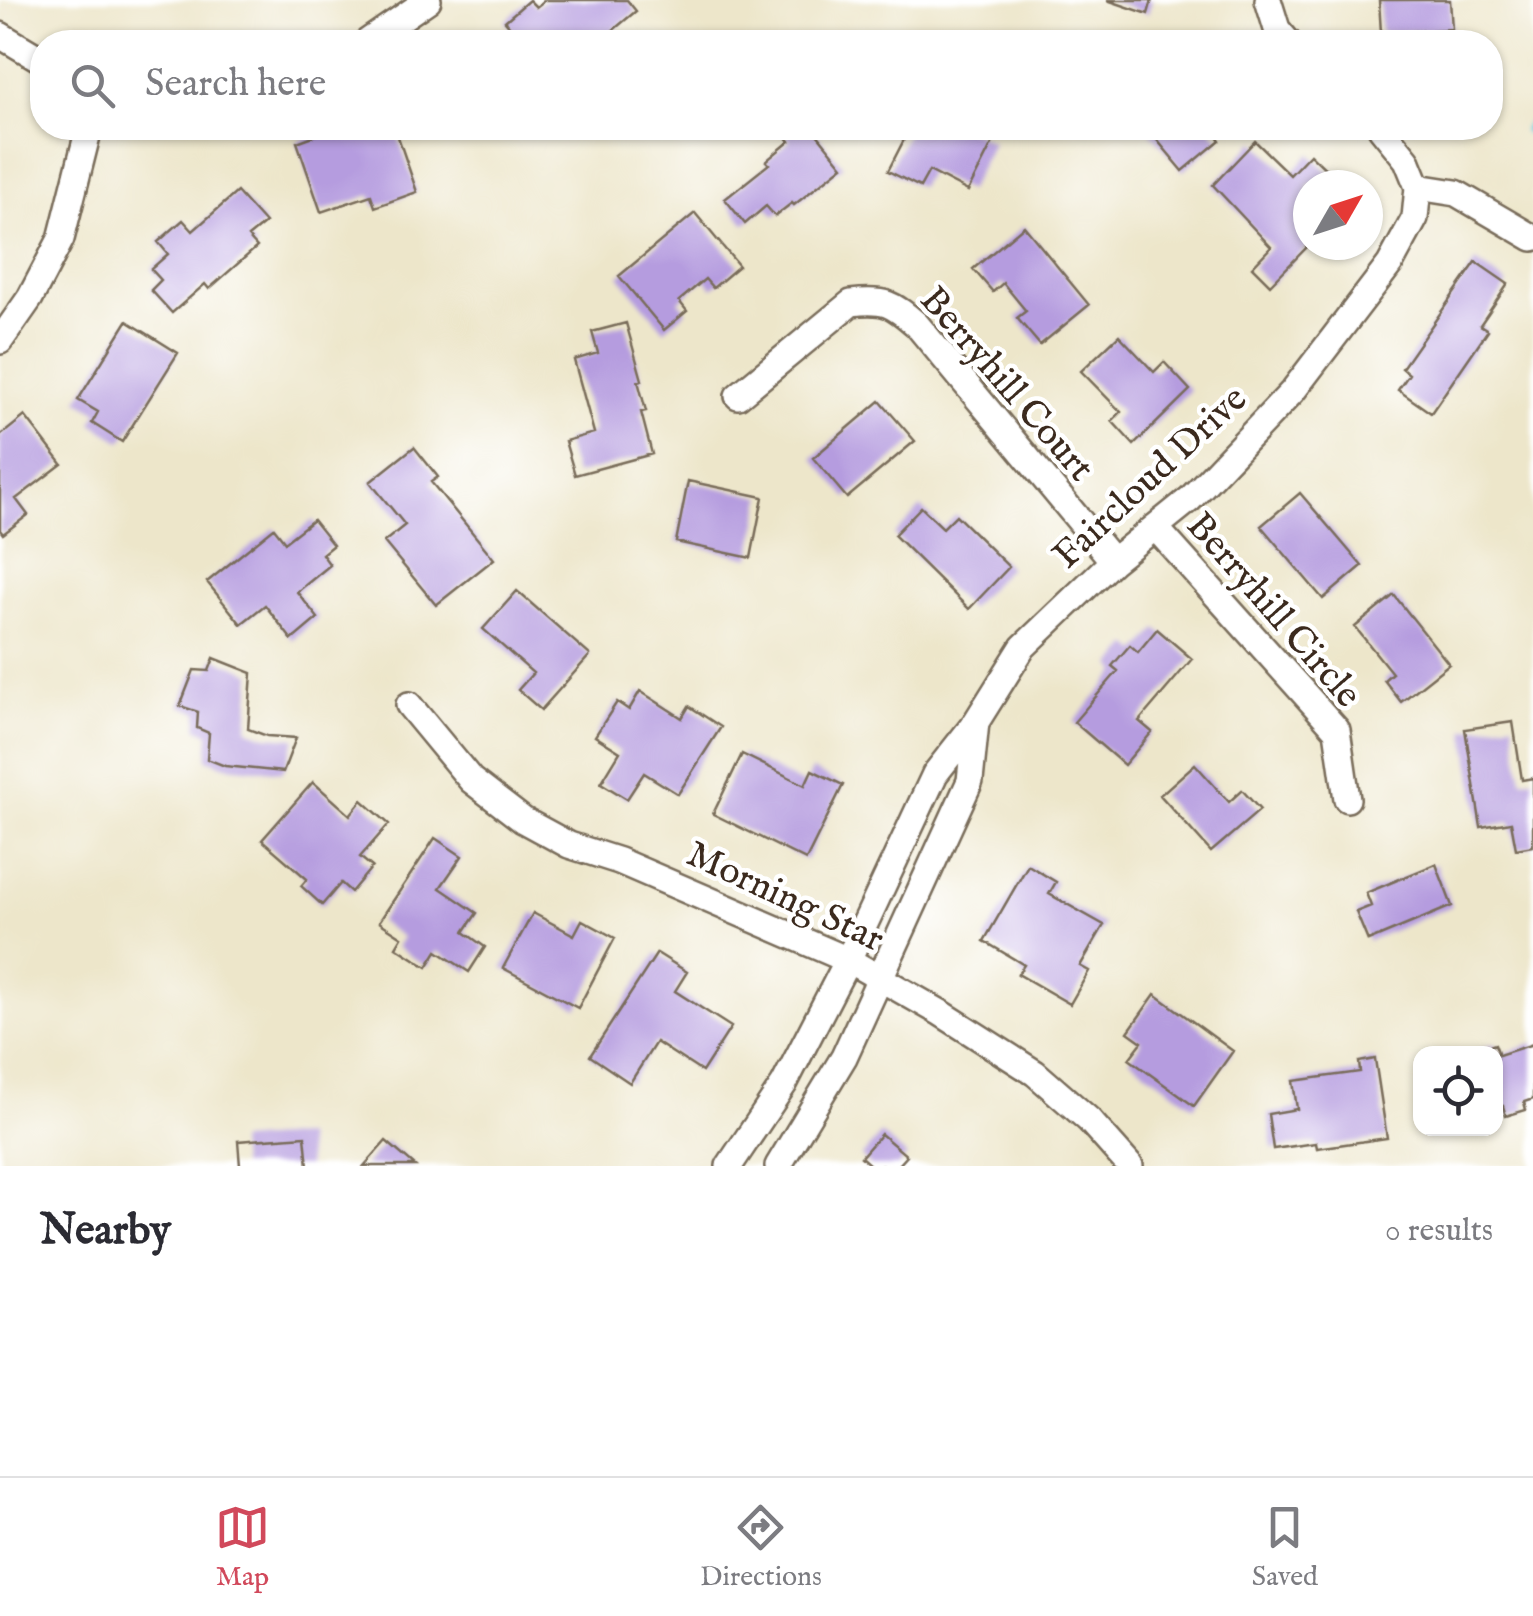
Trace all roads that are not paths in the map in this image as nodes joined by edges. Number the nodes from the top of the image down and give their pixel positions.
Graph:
1 (428, 0) edge
2 (1268, 0) edge
3 (384, 30) edge
4 (1278, 30) edge
5 (0, 35) edge
6 (30, 53) edge
7 (84, 140) edge
8 (1391, 140) edge
9 (1418, 187) junction
10 (1533, 238) edge
11 (0, 341) edge
12 (738, 396) dead end
13 (1156, 527) junction
14 (1113, 561) junction
15 (409, 705) dead end
16 (976, 722) junction
17 (1348, 799) dead end
18 (848, 960) junction
19 (879, 978) junction
20 (729, 1166) edge
21 (778, 1166) edge
22 (1130, 1166) edge

1 - 3 street
2 - 4 street
5 - 6 street
7 - 11 street
8 - 9 street
9 - 10 street
9 - 13 street, Faircloud Drive
12 - 14 street, Berryhill Court
13 - 14 street, Faircloud Drive
13 - 17 street, Berryhill Circle
14 - 16 street, Faircloud Drive
15 - 18 street, Morning Star
16 - 18 street, Faircloud Drive
16 - 19 street, Faircloud Drive
18 - 19 street, Morning Star
18 - 20 street, Faircloud Drive
19 - 21 street, Faircloud Drive
19 - 22 street, Morning Star

